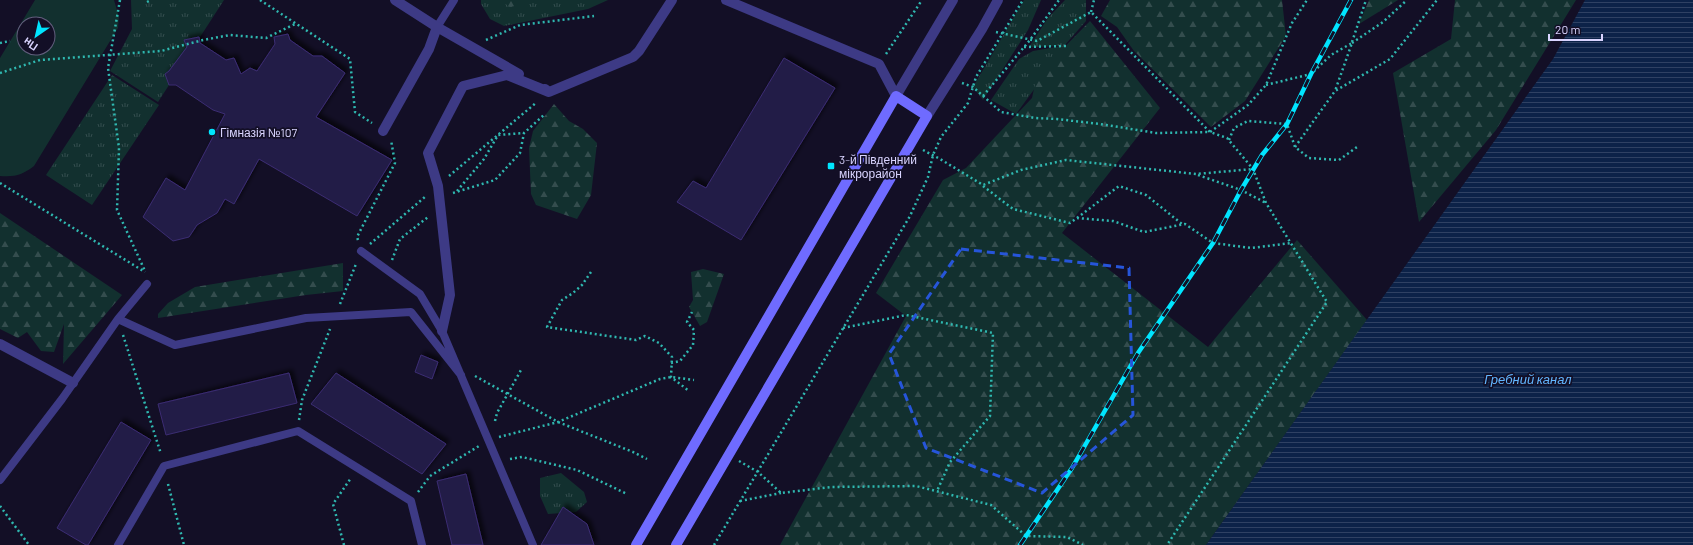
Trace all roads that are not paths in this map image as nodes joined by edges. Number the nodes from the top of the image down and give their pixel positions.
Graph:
1 (395, 0) edge
2 (454, 0) edge
3 (672, 0) edge
4 (726, 0) edge
5 (953, 0) edge
6 (998, 0) edge
7 (437, 27) junction
8 (549, 92) junction
9 (896, 96) junction
10 (927, 116) junction
11 (383, 131) road end
12 (361, 251) road end
13 (147, 284) road end
14 (118, 319) junction
15 (442, 331) junction
16 (0, 344) edge
17 (461, 375) junction
18 (73, 383) junction
19 (0, 480) edge
20 (118, 545) edge
21 (422, 545) edge
22 (534, 545) edge
23 (636, 545) edge
24 (676, 545) edge

1 - 7 street
2 - 7 lane
3 - 8 street
4 - 9 street
5 - 9 street
6 - 10 street
7 - 8 street
7 - 11 street
8 - 15 street
9 - 10 street
9 - 23 street
10 - 24 street
12 - 15 lane
13 - 14 lane
14 - 17 lane
14 - 18 lane
15 - 17 lane
16 - 18 street
17 - 22 lane
18 - 19 lane
20 - 21 lane

